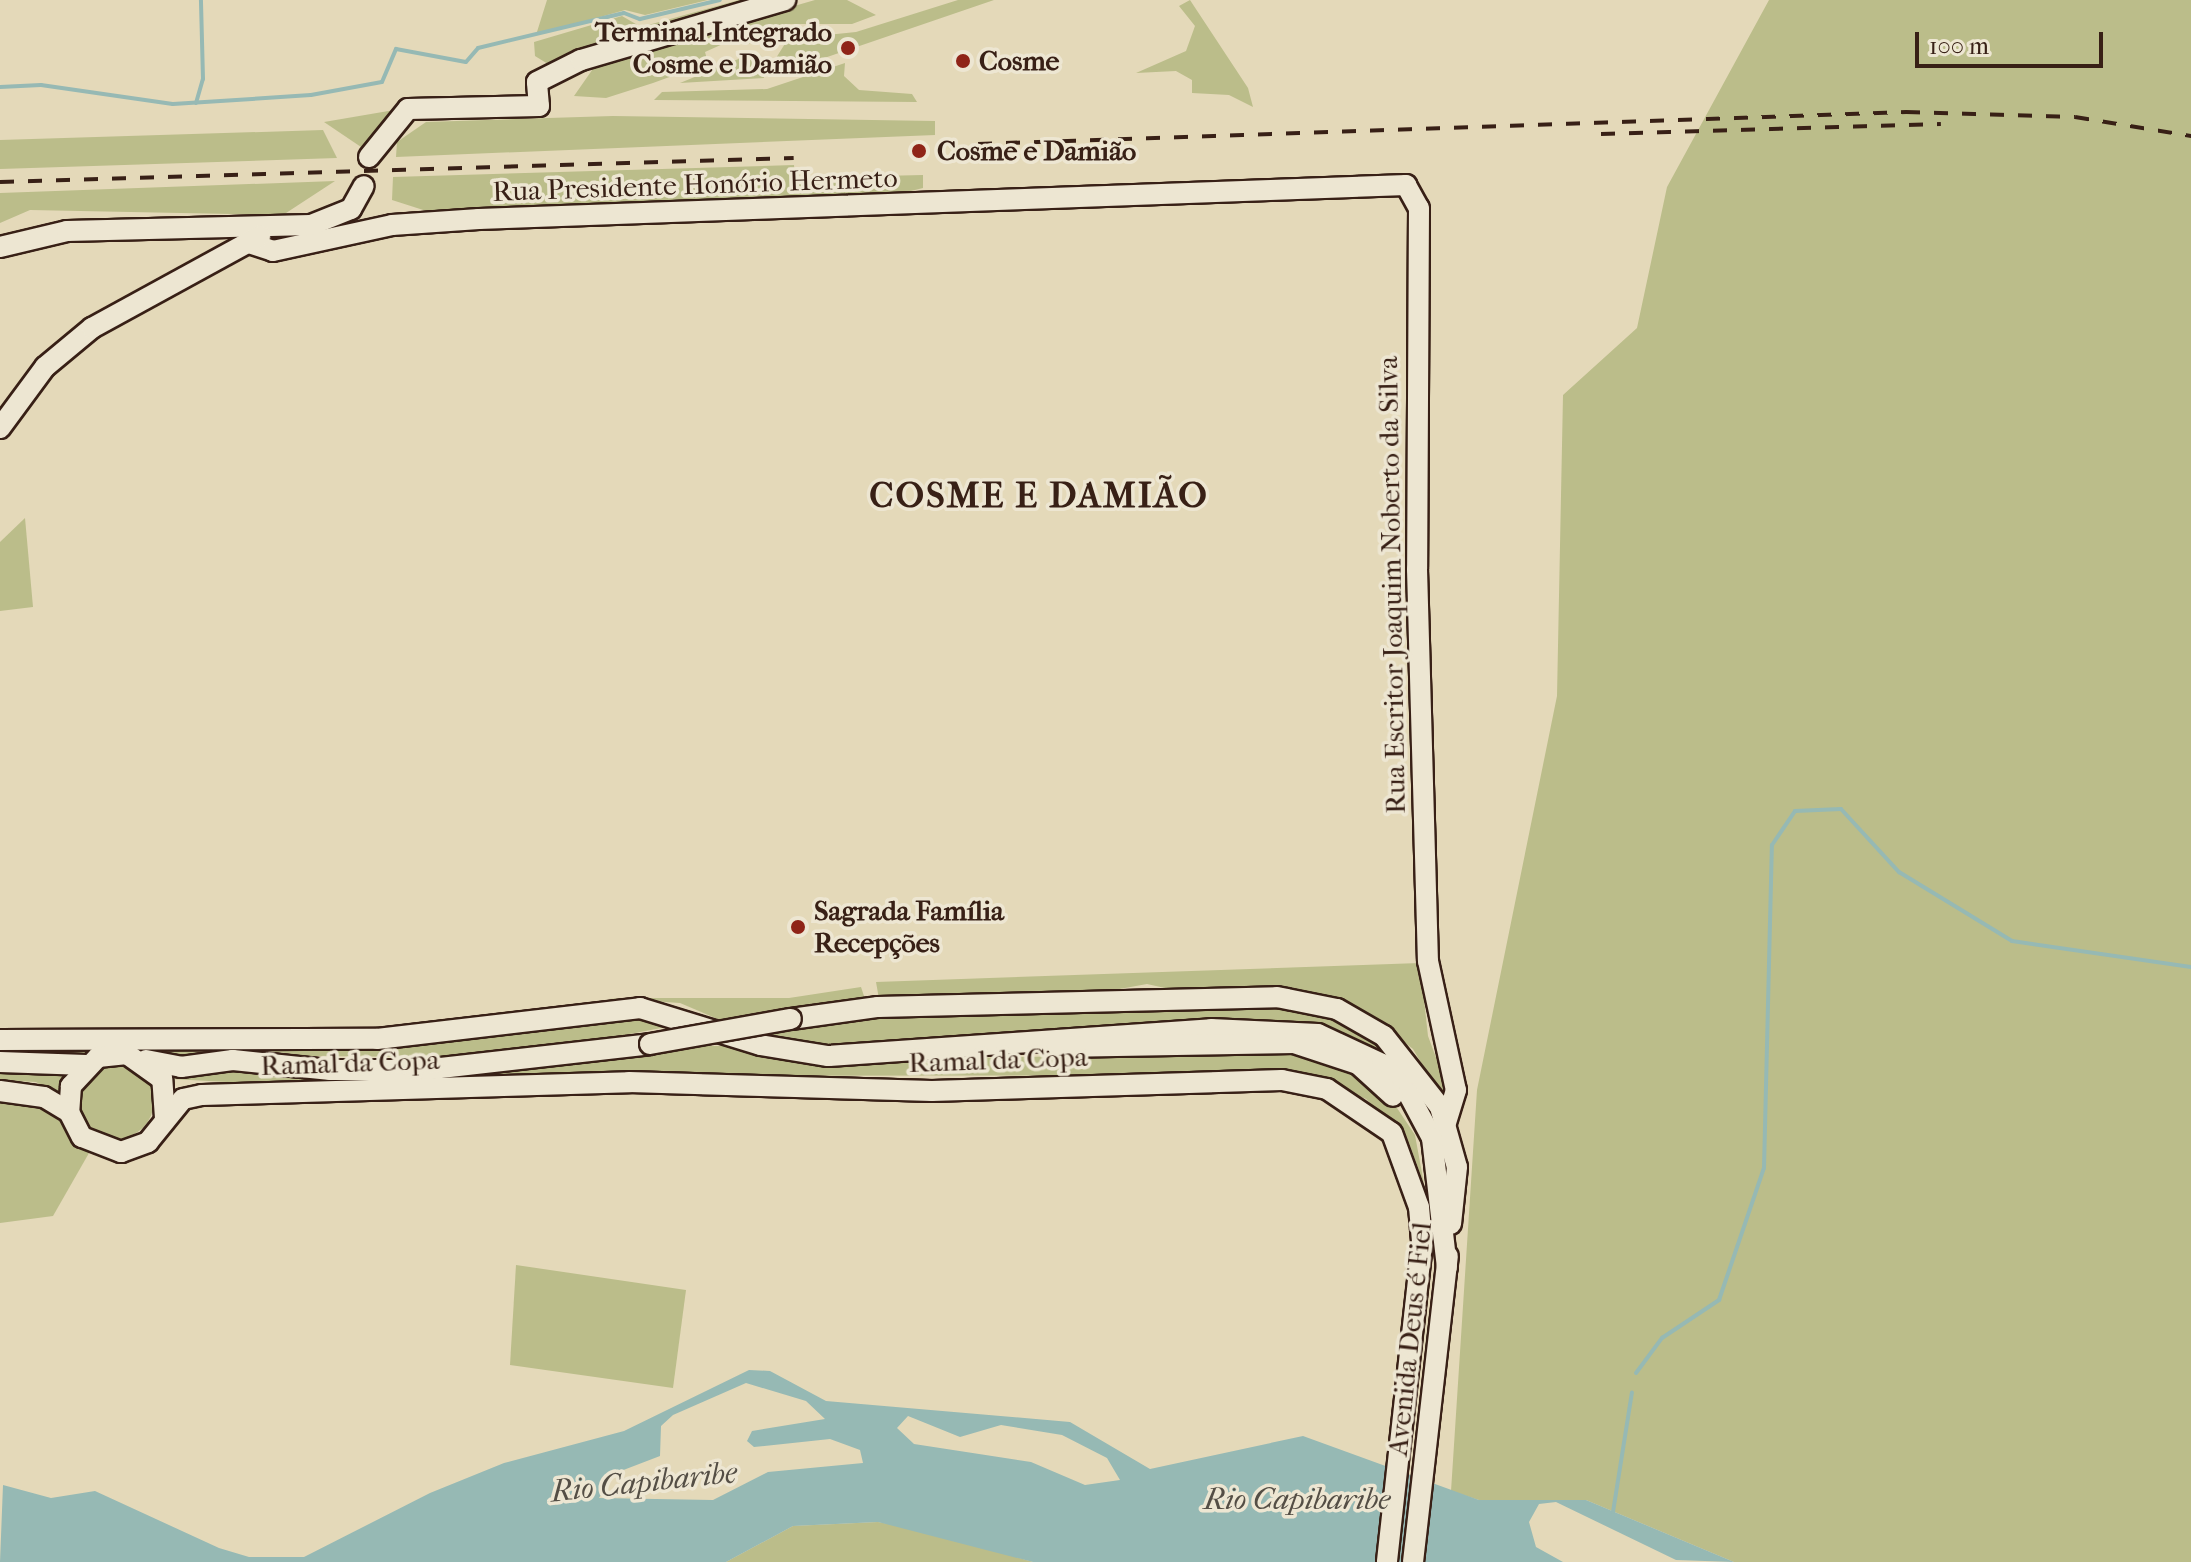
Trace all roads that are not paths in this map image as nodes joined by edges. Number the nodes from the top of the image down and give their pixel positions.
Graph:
1 (785, 0) edge
2 (369, 157) dead end
3 (364, 186) dead end
4 (1419, 208) joint
5 (274, 228) junction
6 (198, 229) junction
7 (249, 243) junction
8 (0, 247) edge
9 (205, 265) junction
10 (0, 428) edge
11 (0, 1040) edge
12 (112, 1045) junction
13 (1046, 1045) junction
14 (141, 1059) junction
15 (0, 1062) edge
16 (86, 1065) junction
17 (0, 1091) edge
18 (69, 1112) junction
19 (165, 1118) junction
20 (1446, 1122) junction
21 (1422, 1244) junction
22 (1447, 1267) junction
23 (1387, 1562) edge
24 (1413, 1562) edge

1 - 2 street
3 - 5 street
4 - 7 street, Rua Presidente Honório Hermeto
4 - 20 street, Rua Escritor Joaquim Noberto da Silva
5 - 6 street
5 - 7 street
6 - 8 street
6 - 9 street
7 - 9 street
9 - 10 street
11 - 12 street, Ramal da Copa
12 - 13 street, Ramal da Copa
12 - 14 street
12 - 16 street
13 - 21 street, Ramal da Copa
13 - 22 street, Ramal da Copa
14 - 19 street
14 - 20 street, Ramal da Copa, bridge
15 - 16 street
16 - 18 street
17 - 18 street
18 - 19 street, Ramal da Copa
19 - 21 street, Ramal da Copa
20 - 22 street, Avenida Deus é Fiel
21 - 23 street, Avenida Deus é Fiel
22 - 24 street, Avenida Deus é Fiel

